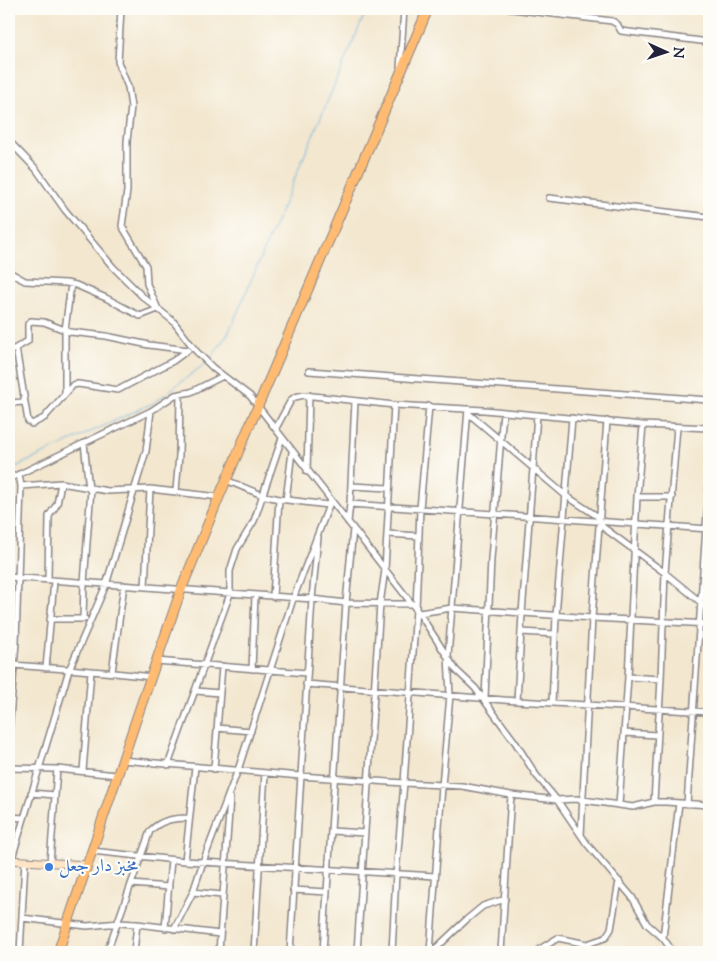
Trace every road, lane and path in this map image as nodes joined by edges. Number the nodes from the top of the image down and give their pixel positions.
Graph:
1 (121, 9) edge
2 (404, 9) edge
3 (428, 9) edge
4 (512, 9) edge
5 (709, 42) edge
6 (399, 76) junction
7 (9, 141) edge
8 (549, 198) dead end
9 (709, 217) edge
10 (9, 272) edge
11 (71, 284) junction
12 (158, 309) junction
13 (65, 330) junction
14 (16, 348) junction
15 (188, 350) junction
16 (196, 351) junction
17 (9, 352) edge
18 (309, 371) dead end
19 (223, 376) junction
20 (65, 393) junction
21 (180, 395) junction
22 (309, 395) junction
23 (709, 400) edge
24 (356, 401) junction
25 (25, 402) junction
26 (9, 403) edge
27 (394, 404) junction
28 (429, 406) junction
29 (257, 407) junction
30 (151, 411) junction
31 (468, 411) junction
32 (503, 412) junction
33 (537, 414) junction
34 (572, 418) junction
35 (607, 421) junction
36 (643, 425) junction
37 (677, 427) junction
38 (276, 428) junction
39 (709, 428) edge
40 (282, 438) junction
41 (500, 441) junction
42 (84, 443) junction
43 (292, 452) junction
44 (532, 467) junction
45 (308, 472) junction
46 (19, 474) junction
47 (9, 479) edge
48 (226, 480) junction
49 (61, 483) junction
50 (709, 484) edge
51 (21, 486) junction
52 (351, 486) junction
53 (389, 488) junction
54 (90, 489) junction
55 (135, 489) junction
56 (150, 489) junction
57 (176, 491) junction
58 (262, 495) junction
59 (565, 496) junction
60 (219, 497) junction
61 (637, 497) junction
62 (672, 497) junction
63 (282, 500) junction
64 (330, 502) junction
65 (350, 504) junction
66 (388, 505) junction
67 (420, 509) junction
68 (460, 512) junction
69 (495, 514) junction
70 (530, 516) junction
71 (563, 517) junction
72 (348, 522) junction
73 (600, 522) junction
74 (635, 524) junction
75 (670, 526) junction
76 (353, 528) junction
77 (318, 529) junction
78 (708, 529) edge
79 (387, 534) junction
80 (419, 536) junction
81 (634, 550) junction
82 (385, 570) junction
83 (665, 573) junction
84 (9, 578) edge
85 (18, 578) junction
86 (51, 581) junction
87 (84, 583) junction
88 (106, 584) junction
89 (124, 585) junction
90 (145, 587) junction
91 (181, 590) junction
92 (230, 594) junction
93 (255, 596) junction
94 (273, 597) junction
95 (293, 599) junction
96 (312, 599) junction
97 (701, 602) junction
98 (346, 603) junction
99 (380, 604) junction
100 (412, 604) junction
101 (452, 608) junction
102 (709, 609) edge
103 (488, 610) junction
104 (417, 611) junction
105 (522, 614) junction
106 (556, 616) junction
107 (50, 618) junction
108 (592, 618) junction
109 (83, 619) junction
110 (91, 620) junction
111 (630, 620) junction
112 (662, 622) junction
113 (699, 624) junction
114 (709, 624) edge
115 (521, 632) junction
116 (555, 634) junction
117 (9, 641) edge
118 (16, 642) junction
119 (448, 656) junction
120 (156, 661) junction
121 (14, 665) junction
122 (205, 665) junction
123 (222, 666) junction
124 (46, 668) junction
125 (252, 669) junction
126 (69, 670) junction
127 (271, 670) junction
128 (91, 671) junction
129 (112, 672) junction
130 (307, 673) junction
131 (11, 674) edge
132 (151, 677) junction
133 (628, 677) junction
134 (661, 679) junction
135 (306, 684) junction
136 (341, 687) junction
137 (375, 690) junction
138 (196, 691) junction
139 (409, 692) junction
140 (220, 693) junction
141 (450, 695) junction
142 (484, 698) junction
143 (517, 701) junction
144 (552, 703) junction
145 (588, 704) junction
146 (626, 708) junction
147 (659, 709) junction
148 (694, 711) junction
149 (709, 712) edge
150 (9, 716) edge
151 (217, 728) junction
152 (9, 731) edge
153 (251, 732) junction
154 (624, 733) junction
155 (657, 736) junction
156 (122, 760) junction
157 (168, 765) junction
158 (195, 767) junction
159 (9, 768) edge
160 (38, 768) junction
161 (57, 769) junction
162 (214, 769) junction
163 (83, 771) junction
164 (238, 771) junction
165 (265, 773) junction
166 (117, 775) junction
167 (300, 776) junction
168 (335, 778) junction
169 (368, 781) junction
170 (404, 784) junction
171 (442, 786) junction
172 (230, 790) junction
173 (31, 793) junction
174 (55, 794) junction
175 (511, 795) junction
176 (557, 800) junction
177 (582, 800) junction
178 (654, 802) junction
179 (679, 803) junction
180 (687, 804) junction
181 (619, 805) junction
182 (709, 805) edge
183 (9, 817) edge
184 (24, 818) junction
185 (189, 818) junction
186 (331, 831) junction
187 (365, 833) junction
188 (581, 835) junction
189 (92, 851) junction
190 (140, 857) junction
191 (10, 860) edge
192 (171, 860) junction
193 (25, 861) junction
194 (185, 861) junction
195 (50, 862) junction
196 (203, 862) junction
197 (225, 863) junction
198 (87, 865) junction
199 (259, 865) junction
200 (295, 867) junction
201 (9, 868) edge
202 (328, 870) junction
203 (362, 871) junction
204 (396, 874) junction
205 (435, 876) junction
206 (619, 882) junction
207 (131, 884) junction
208 (169, 887) junction
209 (293, 890) junction
210 (193, 892) junction
211 (327, 892) junction
212 (222, 895) junction
213 (504, 899) junction
214 (22, 918) junction
215 (68, 923) junction
216 (119, 923) junction
217 (137, 924) junction
218 (165, 928) junction
219 (174, 929) junction
220 (220, 934) junction
221 (663, 938) junction
222 (20, 952) edge
223 (58, 952) edge
224 (107, 952) edge
225 (134, 952) edge
226 (219, 952) edge
227 (254, 952) edge
228 (290, 952) edge
229 (323, 952) edge
230 (357, 952) edge
231 (392, 952) edge
232 (431, 952) edge
233 (501, 952) edge
234 (538, 952) edge
235 (673, 952) edge

1 - 12 street
2 - 6 street
3 - 6 highway
4 - 5 street
6 - 29 highway
7 - 12 street
8 - 9 street
10 - 11 street
11 - 12 street
11 - 13 street
12 - 16 street
13 - 14 street
13 - 15 street
13 - 20 street
14 - 17 street
14 - 25 street
15 - 16 street
15 - 20 street
16 - 19 street
18 - 23 street
19 - 21 street
19 - 29 street
20 - 25 street
21 - 30 street
21 - 57 street
22 - 24 street
22 - 38 street
22 - 45 street
24 - 27 street
24 - 52 street
25 - 26 street
27 - 28 street
27 - 53 street
28 - 31 street
28 - 67 street
29 - 38 street
29 - 48 highway
30 - 42 street
30 - 55 street
31 - 32 street
31 - 41 street
31 - 68 street
32 - 33 street
32 - 41 street
33 - 34 street
33 - 44 street
34 - 35 street
34 - 59 street
35 - 36 street
35 - 73 street
36 - 37 street
36 - 61 street
37 - 39 street
37 - 62 street
38 - 40 street
40 - 43 street
40 - 58 street
41 - 44 street
41 - 69 street
42 - 46 street
42 - 54 street
43 - 45 street
43 - 63 street
44 - 59 street
44 - 70 street
45 - 64 street
46 - 47 street
46 - 51 street
48 - 58 street
48 - 60 highway
49 - 51 street
49 - 54 street
49 - 86 street
50 - 78 street
51 - 85 street
52 - 53 street
52 - 65 street
53 - 66 street
54 - 55 street
54 - 87 street
55 - 56 street
55 - 88 street
56 - 57 street
56 - 90 street
57 - 60 street
58 - 63 street
58 - 92 street
59 - 71 street
59 - 73 street
60 - 91 highway
61 - 62 street
61 - 74 street
62 - 75 street
63 - 64 street
63 - 94 street
64 - 72 street
64 - 77 street
65 - 66 street
65 - 72 street
66 - 67 street
66 - 79 street
67 - 68 street
67 - 80 street
68 - 69 street
68 - 101 street
69 - 70 street
69 - 103 street
70 - 71 street
70 - 105 street
71 - 73 street
71 - 106 street
72 - 76 street
73 - 74 street
73 - 81 street
73 - 108 street
74 - 75 street
74 - 81 street
75 - 78 street
75 - 83 street
76 - 82 street
76 - 98 street
77 - 95 street
77 - 96 street
78 - 97 street
79 - 80 street
79 - 82 street
80 - 104 street
81 - 83 street
81 - 111 street
82 - 99 street
82 - 100 street
83 - 97 street
83 - 112 street
84 - 85 street
85 - 86 street
85 - 118 street
86 - 87 street
86 - 107 street
87 - 88 street
87 - 109 street
88 - 89 street
88 - 110 street
89 - 90 street
89 - 129 street
90 - 91 street
91 - 92 street
91 - 120 highway
92 - 93 street
92 - 122 street
93 - 94 street
93 - 125 street
94 - 95 street
95 - 96 street
95 - 127 street
96 - 98 street
96 - 130 street
97 - 102 street
97 - 113 street
98 - 99 street
98 - 136 street
99 - 100 street
99 - 137 street
100 - 104 street
101 - 103 street
101 - 104 street
101 - 119 street
103 - 105 street
103 - 142 street
104 - 119 street
104 - 139 street
105 - 106 street
105 - 115 street
106 - 108 street
106 - 116 street
107 - 109 street
107 - 124 street
108 - 111 street
108 - 145 street
109 - 110 street
110 - 126 street
111 - 112 street
111 - 133 street
112 - 113 street
112 - 134 street
113 - 114 street
113 - 148 street
115 - 116 street
115 - 143 street
116 - 144 street
117 - 118 street
118 - 121 street
119 - 141 street
119 - 142 street
120 - 122 street
120 - 132 highway
121 - 124 street
121 - 131 street
122 - 123 street
122 - 138 street
123 - 125 street
123 - 140 street
124 - 126 street
125 - 127 street
126 - 128 street
126 - 160 street
127 - 130 street
127 - 153 street
128 - 129 street
128 - 163 street
129 - 132 street
130 - 135 street
131 - 150 street
132 - 156 highway
133 - 134 street
133 - 146 street
134 - 147 street
135 - 136 street
135 - 167 street
136 - 137 street
136 - 168 street
137 - 139 street
137 - 169 street
138 - 140 street
138 - 157 street
139 - 141 street
139 - 170 street
140 - 151 street
141 - 142 street
141 - 171 street
142 - 143 street
142 - 176 street
143 - 144 street
144 - 145 street
145 - 146 street
145 - 177 street
146 - 147 street
146 - 154 street
147 - 148 street
147 - 155 street
148 - 149 street
148 - 180 street
150 - 152 street
151 - 153 street
151 - 162 street
153 - 164 street
154 - 155 street
154 - 181 street
155 - 178 street
156 - 157 street
156 - 166 highway
157 - 158 street
158 - 162 street
158 - 185 street
159 - 160 street
160 - 161 street
160 - 173 street
161 - 163 street
161 - 174 street
162 - 164 street
163 - 166 street
164 - 165 street
164 - 172 street
165 - 167 street
165 - 199 street
166 - 189 highway
167 - 168 street
167 - 200 street
168 - 169 street
168 - 186 street
169 - 170 street
169 - 187 street
170 - 171 street
170 - 204 street
171 - 175 street
171 - 205 street
172 - 196 street
172 - 197 street
173 - 174 street
173 - 184 street
174 - 195 street
175 - 176 street
175 - 213 street
176 - 177 street
176 - 188 street
177 - 181 street
177 - 188 street
178 - 179 street
178 - 181 street
179 - 180 street
179 - 221 street
180 - 182 street
183 - 184 street
184 - 191 street
185 - 190 street
185 - 194 street
186 - 187 street
186 - 202 street
187 - 203 street
188 - 206 street
189 - 190 street
189 - 198 highway
190 - 192 street
190 - 207 street
191 - 193 street
191 - 201 street
192 - 194 street
192 - 208 street
193 - 195 street
193 - 214 street
194 - 196 street
195 - 198 street
196 - 197 street
196 - 210 street
197 - 199 street
197 - 212 street
198 - 215 highway
199 - 200 street
199 - 227 street
200 - 202 street
200 - 209 street
202 - 203 street
202 - 211 street
203 - 204 street
203 - 230 street
204 - 205 street
204 - 231 street
205 - 232 street
206 - 221 street
206 - 234 street
207 - 208 street
207 - 216 street
208 - 218 street
209 - 211 street
209 - 228 street
210 - 212 street
210 - 219 street
211 - 229 street
212 - 220 street
213 - 232 street
213 - 233 street
214 - 215 street
214 - 222 street
215 - 216 street
215 - 223 highway
216 - 217 street
216 - 224 street
217 - 218 street
217 - 225 street
218 - 219 street
219 - 220 street
220 - 226 street
221 - 235 street
226 - 227 street

